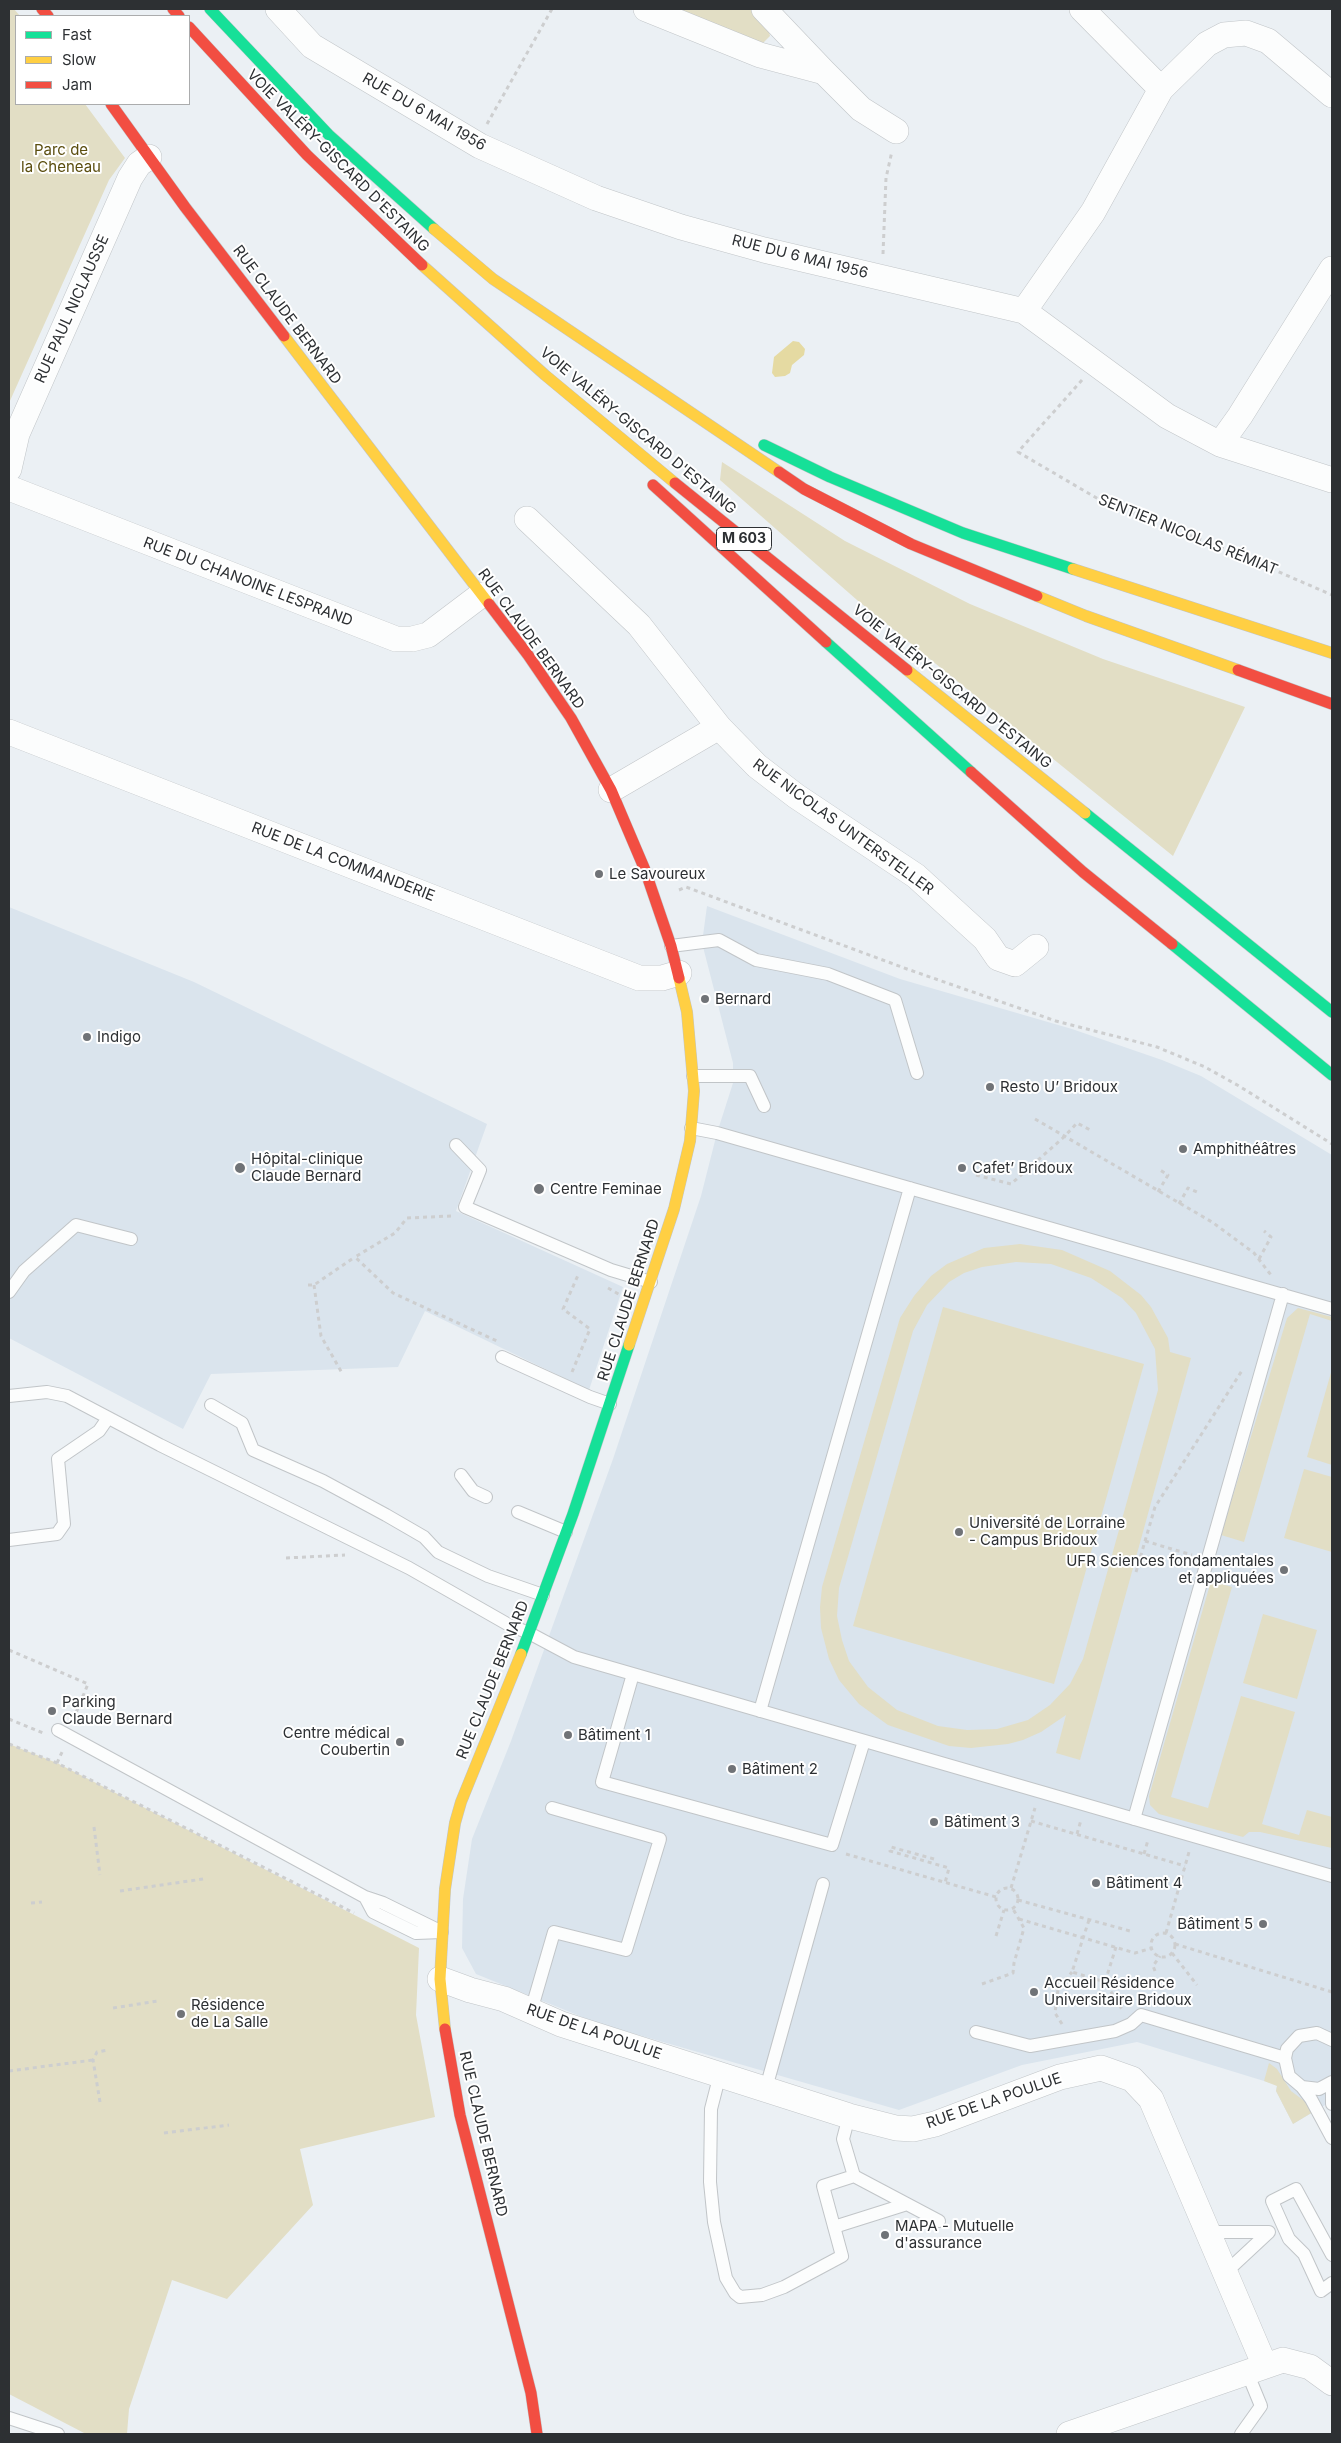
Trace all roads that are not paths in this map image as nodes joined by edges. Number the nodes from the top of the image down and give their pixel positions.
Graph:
1 (211, 9) edge
2 (278, 9) edge
3 (646, 9) edge
4 (764, 9) edge
5 (1082, 9) edge
6 (190, 29) edge
7 (824, 72) junction
8 (1161, 89) junction
9 (1332, 94) edge
10 (112, 105) edge
11 (896, 131) road end
12 (149, 157) junction
13 (1332, 269) edge
14 (1024, 311) junction
15 (545, 375) junction
16 (667, 398) junction
17 (1220, 444) junction
18 (625, 456) dead end
19 (9, 469) edge
20 (644, 477) dead end
21 (1332, 480) edge
22 (9, 488) edge
23 (527, 520) dead end
24 (480, 595) junction
25 (1332, 653) edge
26 (1332, 704) edge
27 (719, 727) junction
28 (9, 732) edge
29 (611, 790) junction
30 (672, 946) junction
31 (1036, 947) dead end
32 (679, 973) junction
33 (1332, 1012) edge
34 (917, 1073) dead end
35 (694, 1076) junction
36 (1332, 1076) edge
37 (764, 1106) dead end
38 (691, 1128) junction
39 (456, 1145) dead end
40 (910, 1188) junction
41 (131, 1239) dead end
42 (651, 1282) junction
43 (9, 1292) edge
44 (1283, 1294) junction
45 (1332, 1308) edge
46 (502, 1358) dead end
47 (9, 1396) edge
48 (610, 1404) junction
49 (211, 1405) dead end
50 (108, 1418) junction
51 (461, 1475) dead end
52 (486, 1497) dead end
53 (518, 1512) dead end
54 (566, 1532) junction
55 (9, 1540) edge
56 (543, 1595) junction
57 (528, 1633) junction
58 (633, 1674) junction
59 (760, 1711) junction
60 (54, 1733) road end
61 (864, 1741) junction
62 (552, 1808) dead end
63 (1134, 1819) junction
64 (1332, 1876) edge
65 (823, 1884) dead end
66 (442, 1932) junction
67 (440, 1979) junction
68 (531, 2011) junction
69 (976, 2032) dead end
70 (1332, 2040) edge
71 (1285, 2058) junction
72 (720, 2074) junction
73 (1332, 2082) edge
74 (1302, 2087) junction
75 (1332, 2087) edge
76 (766, 2088) junction
77 (1332, 2104) edge
78 (849, 2116) junction
79 (1332, 2138) edge
80 (854, 2176) junction
81 (906, 2204) junction
82 (939, 2221) dead end
83 (1284, 2226) junction
84 (834, 2228) junction
85 (1208, 2232) junction
86 (1270, 2232) junction
87 (1332, 2255) edge
88 (1226, 2272) junction
89 (1332, 2282) edge
90 (1256, 2369) junction
91 (1332, 2382) edge
92 (9, 2418) edge
93 (58, 2434) edge
94 (537, 2434) edge
95 (1069, 2434) edge
96 (1241, 2434) edge

1 - 16 main road, VOIE VALÉRY-GISCARD D'ESTAING
2 - 14 street, RUE DU 6 MAI 1956
3 - 7 street
4 - 7 street
5 - 8 street
6 - 15 main road, VOIE VALÉRY-GISCARD D'ESTAING / M 603
7 - 11 street
8 - 9 street
8 - 14 street
10 - 12 main road, RUE CLAUDE BERNARD
12 - 19 street, RUE PAUL NICLAUSSE
12 - 24 main road, RUE CLAUDE BERNARD
13 - 17 street
14 - 17 street, RUE DU 6 MAI 1956
15 - 18 main road
15 - 33 main road, VOIE VALÉRY-GISCARD D'ESTAING / M 603
16 - 25 main road
16 - 26 main road, VOIE VALÉRY-GISCARD D'ESTAING
17 - 21 street, RUE DU 6 MAI 1956
20 - 36 main road
22 - 24 street, RUE DU CHANOINE LESPRAND
23 - 27 street, RUE NICOLAS UNTERSTELLER
24 - 29 main road, RUE CLAUDE BERNARD
27 - 29 street
27 - 31 street, RUE NICOLAS UNTERSTELLER
28 - 32 street, RUE DE LA COMMANDERIE
29 - 30 main road, RUE CLAUDE BERNARD
30 - 32 main road, RUE CLAUDE BERNARD
30 - 34 lane
32 - 35 main road, RUE CLAUDE BERNARD
35 - 37 lane
35 - 38 main road, RUE CLAUDE BERNARD
38 - 40 lane
38 - 42 main road, RUE CLAUDE BERNARD
39 - 42 lane
40 - 44 lane
40 - 59 lane
41 - 43 lane
42 - 48 main road, RUE CLAUDE BERNARD
44 - 45 lane
44 - 63 lane
46 - 48 lane
47 - 50 lane
48 - 54 main road, RUE CLAUDE BERNARD
49 - 56 lane
50 - 55 lane
50 - 57 lane
51 - 52 lane
53 - 54 lane
54 - 56 main road, RUE CLAUDE BERNARD
56 - 57 main road, RUE CLAUDE BERNARD
57 - 58 lane
57 - 66 main road, RUE CLAUDE BERNARD
58 - 59 lane
58 - 61 lane
59 - 61 lane
60 - 66 lane
61 - 63 lane
62 - 68 lane
63 - 64 lane
65 - 76 lane
66 - 67 main road, RUE CLAUDE BERNARD
67 - 68 street, RUE DE LA POULUE
67 - 94 main road, RUE CLAUDE BERNARD
68 - 72 street, RUE DE LA POULUE
69 - 71 lane
70 - 71 lane
71 - 74 lane
72 - 76 street, RUE DE LA POULUE
72 - 84 lane
73 - 74 lane
74 - 79 lane
75 - 77 lane
76 - 78 street, RUE DE LA POULUE
78 - 80 lane
78 - 85 street, RUE DE LA POULUE
80 - 81 lane
80 - 84 lane
81 - 82 lane
81 - 84 lane
83 - 86 lane
83 - 87 lane
83 - 89 lane
85 - 86 lane
85 - 88 street, RUE DE LA POULUE
86 - 88 lane
88 - 90 street, RUE DE LA POULUE
90 - 91 street
90 - 95 street
90 - 96 lane
92 - 93 lane

